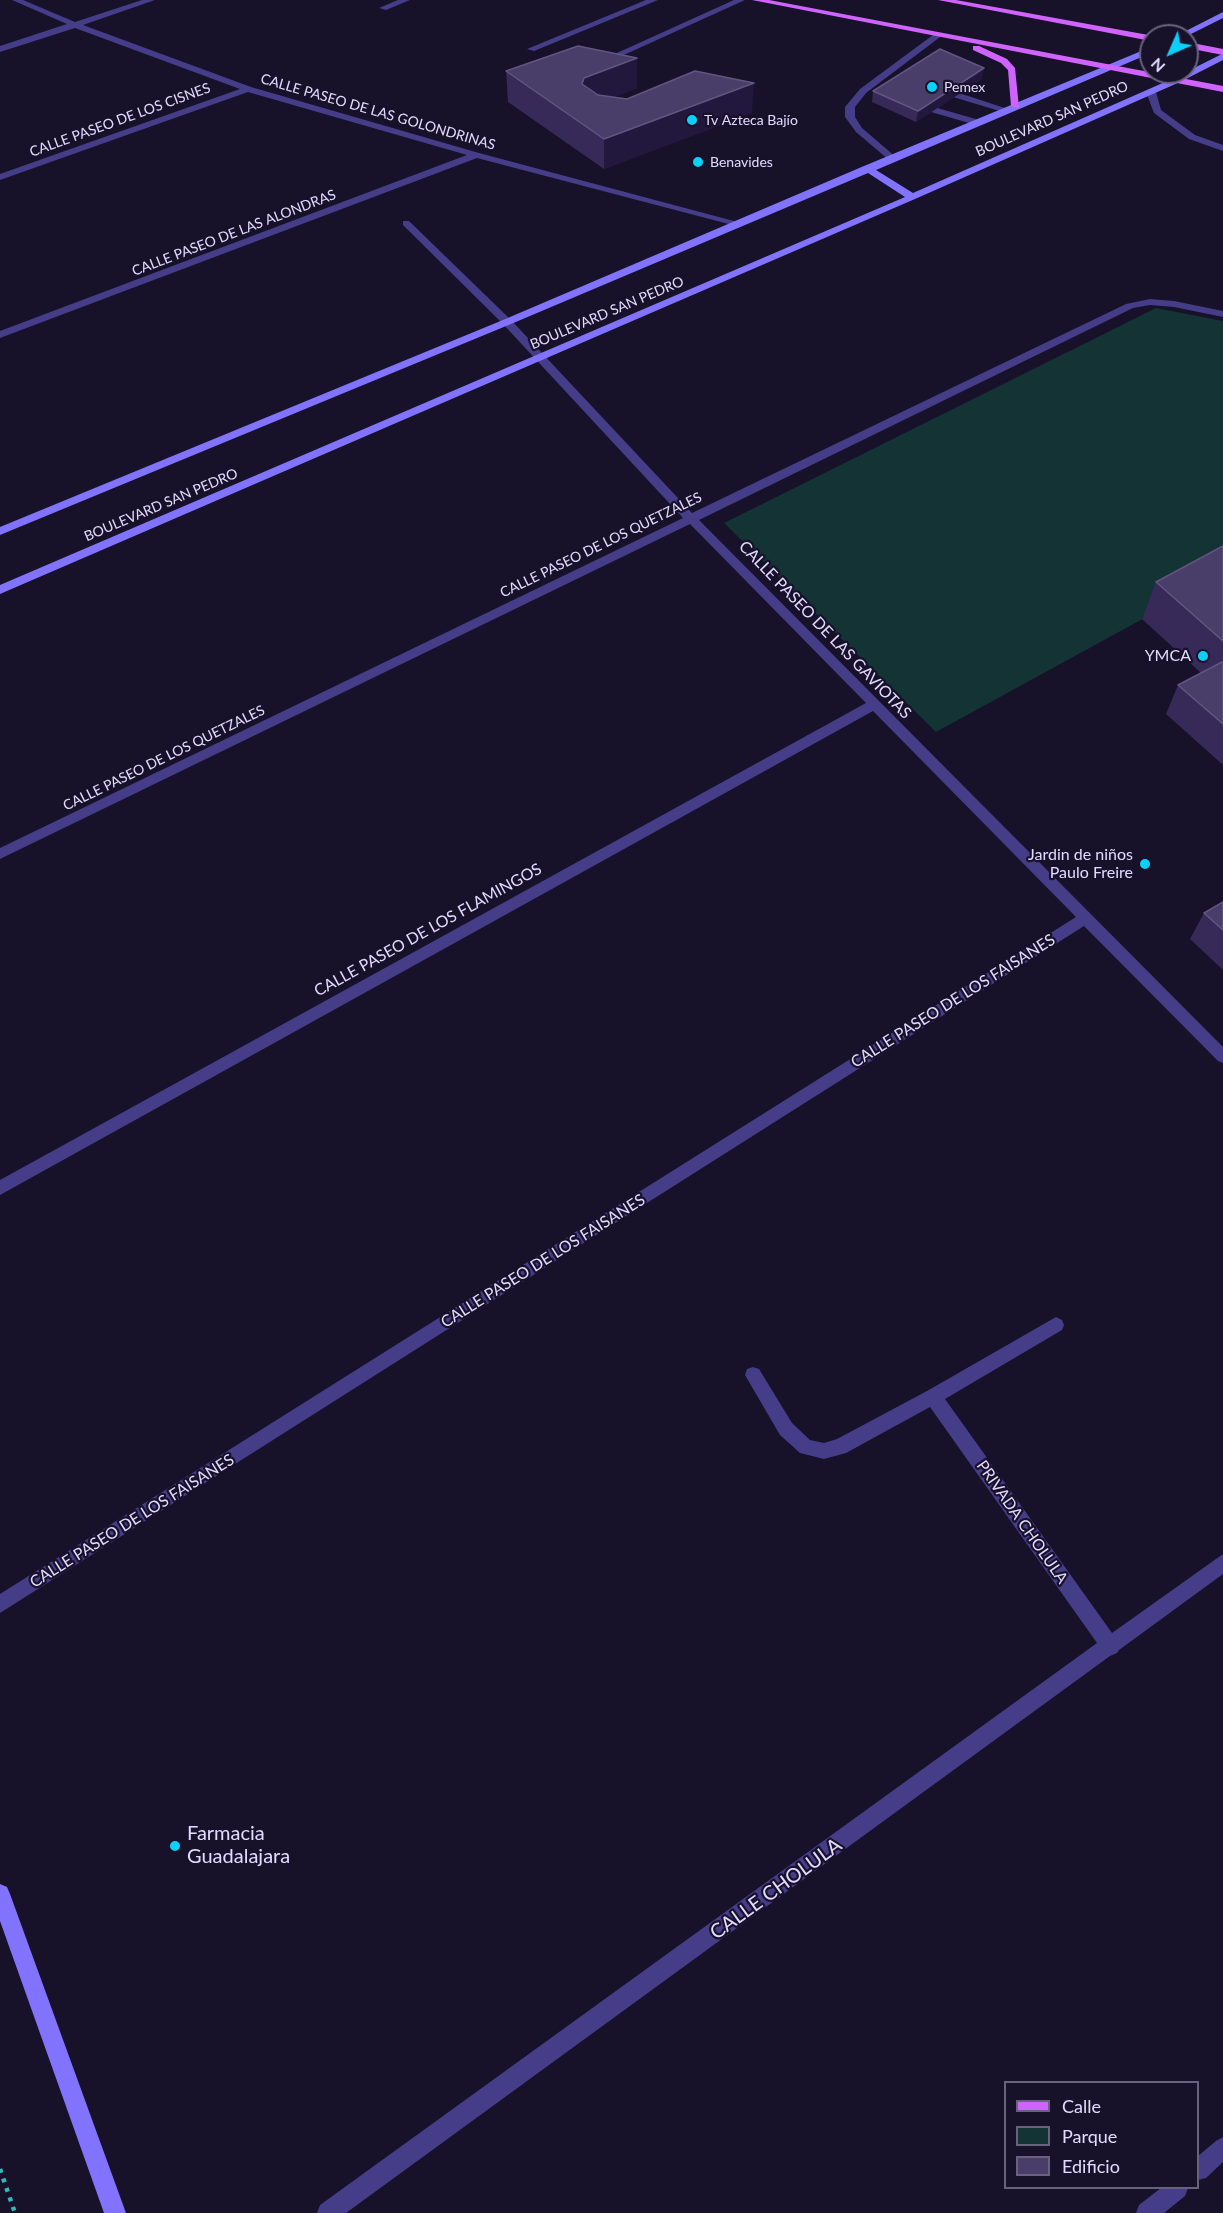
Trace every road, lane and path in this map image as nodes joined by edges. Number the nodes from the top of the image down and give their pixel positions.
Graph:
1 (16, 0) edge
2 (151, 0) edge
3 (406, 0) edge
4 (654, 0) edge
5 (741, 0) edge
6 (756, 0) edge
7 (942, 0) edge
8 (383, 8) dead end
9 (1223, 15) edge
10 (76, 25) junction
11 (1199, 27) edge
12 (940, 34) junction
13 (1139, 36) edge
14 (1199, 47) edge
15 (0, 49) edge
16 (531, 49) dead end
17 (1223, 52) edge
18 (1139, 55) edge
19 (1223, 57) edge
20 (596, 64) edge
21 (1111, 68) junction
22 (1199, 69) edge
23 (1139, 73) edge
24 (1168, 84) edge
25 (1197, 84) edge
26 (249, 89) junction
27 (1223, 89) edge
28 (863, 91) junction
29 (1150, 92) junction
30 (881, 95) edge
31 (956, 95) edge
32 (1011, 108) junction
33 (934, 110) edge
34 (976, 122) junction
35 (1223, 148) edge
36 (476, 155) junction
37 (891, 158) junction
38 (867, 168) junction
39 (0, 177) edge
40 (912, 197) junction
41 (406, 223) dead end
42 (740, 224) junction
43 (1223, 314) edge
44 (507, 322) junction
45 (0, 335) edge
46 (539, 359) junction
47 (690, 518) junction
48 (0, 531) edge
49 (0, 590) edge
50 (873, 705) junction
51 (0, 854) edge
52 (1085, 918) junction
53 (1223, 1057) edge
54 (0, 1188) edge
55 (1056, 1325) dead end
56 (753, 1375) dead end
57 (933, 1397) junction
58 (1223, 1563) edge
59 (0, 1604) edge
60 (1111, 1647) junction
61 (0, 1894) edge
62 (1223, 2148) edge
63 (1199, 2168) edge
64 (0, 2169) edge
65 (1175, 2189) edge
66 (15, 2213) edge
67 (115, 2213) edge
68 (328, 2213) edge
69 (1147, 2213) edge

1 - 10 street, CALLE PASEO DE LAS GOLONDRINAS
2 - 10 street
3 - 8 street
4 - 16 street
5 - 20 street
6 - 12 main road
7 - 13 main road
9 - 11 street
10 - 15 street
10 - 26 street, CALLE PASEO DE LAS GOLONDRINAS
12 - 21 main road
12 - 28 street
12 - 32 main road
14 - 17 main road
18 - 21 street, BOULEVARD SAN PEDRO
19 - 22 street, BOULEVARD SAN PEDRO
21 - 23 main road
21 - 32 street, BOULEVARD SAN PEDRO
24 - 29 street, BOULEVARD SAN PEDRO
25 - 27 main road
26 - 36 street, CALLE PASEO DE LAS GOLONDRINAS
26 - 39 street, CALLE PASEO DE LOS CISNES
28 - 30 street
28 - 37 street
29 - 35 street
29 - 40 street, BOULEVARD SAN PEDRO
31 - 32 street
32 - 34 street, BOULEVARD SAN PEDRO
33 - 34 street
34 - 37 street, BOULEVARD SAN PEDRO
36 - 42 street, CALLE PASEO DE LAS GOLONDRINAS
36 - 45 street, CALLE PASEO DE LAS ALONDRAS
37 - 38 street, BOULEVARD SAN PEDRO
38 - 40 street
38 - 42 street, BOULEVARD SAN PEDRO
40 - 46 street, BOULEVARD SAN PEDRO
41 - 44 street, CALLE PASEO DE LAS GAVIOTAS
42 - 44 street, BOULEVARD SAN PEDRO
43 - 47 street, CALLE PASEO DE LOS QUETZALES
44 - 46 street, CALLE PASEO DE LAS GAVIOTAS
44 - 48 street, BOULEVARD SAN PEDRO
46 - 47 street, CALLE PASEO DE LAS GAVIOTAS
46 - 49 street, BOULEVARD SAN PEDRO
47 - 50 street, CALLE PASEO DE LAS GAVIOTAS
47 - 51 street, CALLE PASEO DE LOS QUETZALES
50 - 52 street, CALLE PASEO DE LAS GAVIOTAS
50 - 54 street, CALLE PASEO DE LOS FLAMINGOS
52 - 53 street, CALLE PASEO DE LAS GAVIOTAS
52 - 59 street, CALLE PASEO DE LOS FAISANES
55 - 57 street
56 - 57 street
57 - 60 street, PRIVADA CHOLULA
58 - 60 street, CALLE CHOLULA
60 - 68 street, CALLE CHOLULA
61 - 67 street
62 - 63 street
64 - 66 path
65 - 69 street

